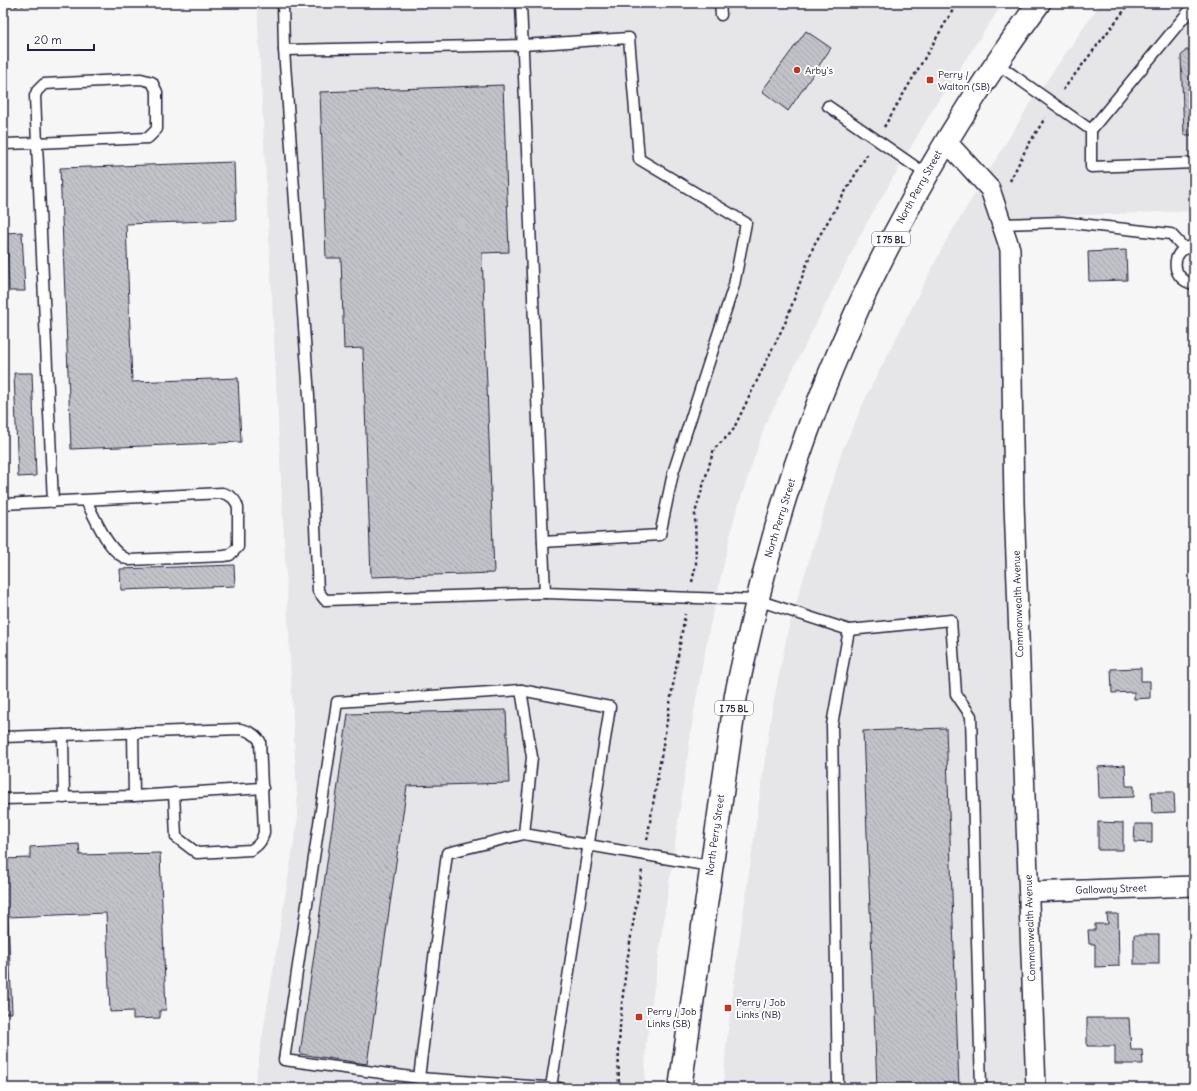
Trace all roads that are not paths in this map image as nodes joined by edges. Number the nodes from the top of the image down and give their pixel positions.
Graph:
1 (283, 3) edge
2 (520, 3) edge
3 (720, 3) edge
4 (1039, 3) edge
5 (1194, 10) edge
6 (721, 15) dead end
7 (523, 45) junction
8 (284, 50) junction
9 (996, 64) junction
10 (828, 106) dead end
11 (1091, 130) junction
12 (946, 141) junction
13 (37, 143) junction
14 (3, 144) edge
15 (1194, 163) edge
16 (926, 174) junction
17 (1002, 224) junction
18 (1189, 247) edge
19 (1194, 284) edge
20 (86, 501) junction
21 (53, 502) junction
22 (3, 504) edge
23 (543, 542) junction
24 (545, 593) junction
25 (757, 600) junction
26 (849, 630) junction
27 (521, 690) junction
28 (133, 732) junction
29 (63, 735) junction
30 (3, 737) edge
31 (263, 788) junction
32 (174, 793) junction
33 (134, 796) junction
34 (64, 798) junction
35 (3, 799) edge
36 (524, 834) junction
37 (589, 845) junction
38 (710, 866) junction
39 (1194, 886) edge
40 (1029, 892) junction
41 (419, 1078) junction
42 (556, 1088) edge
43 (680, 1088) edge
44 (838, 1088) edge
45 (981, 1088) edge
46 (1036, 1088) edge

1 - 8 lane
2 - 7 lane
3 - 6 lane
4 - 9 main road, North Perry Street
5 - 11 lane
7 - 8 lane
7 - 23 lane
7 - 23 lane
8 - 24 lane
9 - 11 lane
9 - 12 main road, North Perry Street
10 - 16 lane
11 - 15 lane
12 - 16 main road, North Perry Street / I 75 BL
12 - 17 street, Commonwealth Avenue
13 - 13 lane
13 - 14 lane
13 - 21 lane
16 - 25 main road, North Perry Street / I 75 BL
17 - 18 lane
17 - 40 street, Commonwealth Avenue
18 - 19 lane
20 - 20 lane
20 - 21 lane
21 - 22 lane
23 - 24 lane
24 - 25 lane
25 - 26 lane
25 - 38 main road, North Perry Street / I 75 BL
26 - 44 lane
26 - 45 lane
27 - 36 lane
27 - 37 lane
27 - 41 lane
28 - 29 lane
28 - 31 lane
28 - 33 lane
29 - 30 lane
29 - 34 lane
31 - 32 lane
31 - 32 lane
32 - 33 lane
33 - 34 lane
34 - 35 lane
36 - 37 lane
36 - 41 lane
37 - 38 lane
37 - 42 lane
38 - 43 main road, North Perry Street / I 75 BL
39 - 40 street, Galloway Street
40 - 46 street, Commonwealth Avenue
41 - 42 lane

